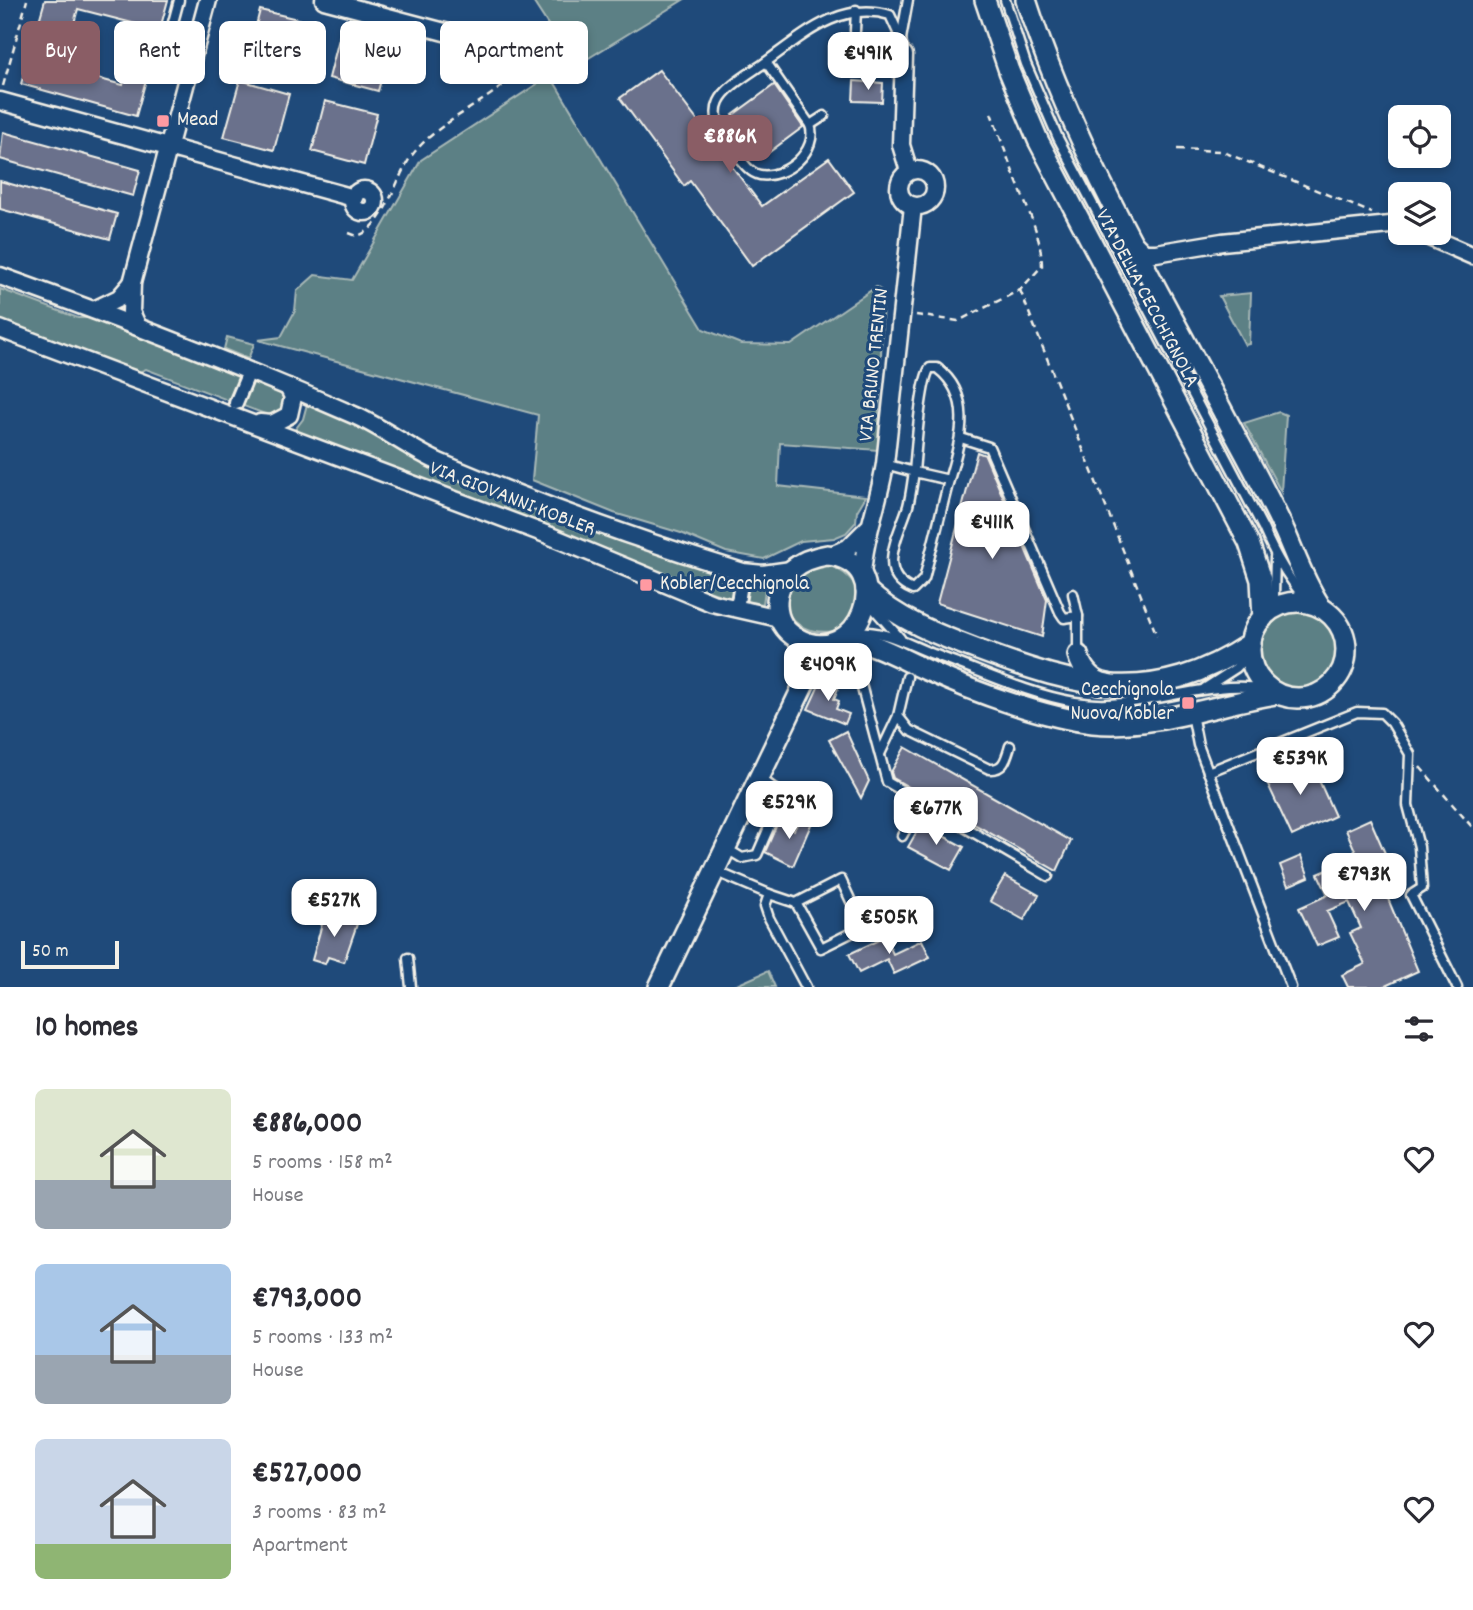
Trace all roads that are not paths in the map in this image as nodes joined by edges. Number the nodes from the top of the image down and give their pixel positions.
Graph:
1 (178, 0) edge
2 (208, 0) edge
3 (324, 0) edge
4 (908, 0) edge
5 (985, 0) edge
6 (1005, 0) edge
7 (1026, 0) edge
8 (856, 10) junction
9 (173, 21) edge
10 (440, 31) edge
11 (855, 31) dead end
12 (902, 47) junction
13 (766, 62) junction
14 (0, 101) edge
15 (824, 116) dead end
16 (810, 125) junction
17 (169, 149) junction
18 (909, 171) junction
19 (354, 198) dead end
20 (913, 206) junction
21 (1388, 225) edge
22 (1132, 241) junction
23 (1448, 245) edge
24 (1187, 249) junction
25 (1473, 256) edge
26 (0, 276) edge
27 (132, 283) junction
28 (1155, 285) junction
29 (94, 310) junction
30 (138, 327) junction
31 (0, 329) edge
32 (246, 379) dead end
33 (288, 387) junction
34 (233, 409) junction
35 (961, 438) junction
36 (885, 464) junction
37 (915, 472) junction
38 (949, 480) junction
39 (870, 526) junction
40 (831, 555) junction
41 (1275, 557) junction
42 (791, 570) junction
43 (742, 578) dead end
44 (865, 589) junction
45 (1073, 594) dead end
46 (738, 602) dead end
47 (1314, 603) junction
48 (1266, 615) junction
49 (1078, 616) junction
50 (779, 618) junction
51 (795, 638) junction
52 (840, 638) junction
53 (901, 648) junction
54 (1251, 648) junction
55 (1078, 655) junction
56 (849, 665) dead end
57 (1041, 672) junction
58 (933, 674) junction
59 (907, 677) junction
60 (804, 684) junction
61 (1117, 686) junction
62 (1202, 689) junction
63 (1271, 692) junction
64 (1191, 711) junction
65 (898, 716) junction
66 (1010, 746) dead end
67 (879, 754) junction
68 (1208, 772) junction
69 (760, 778) junction
70 (920, 804) junction
71 (902, 836) dead end
72 (727, 849) junction
73 (715, 871) junction
74 (1048, 876) dead end
75 (769, 894) junction
76 (796, 903) junction
77 (408, 958) dead end
78 (411, 987) edge
79 (659, 987) edge
80 (806, 987) edge
81 (1291, 987) edge
82 (1457, 987) edge

1 - 9 lane
2 - 17 street
3 - 10 street
4 - 12 lane
5 - 48 street, VIA DELLA CECCHIGNOLA
6 - 41 lane, VIA DELLA CECCHIGNOLA
7 - 22 street, VIA DELLA CECCHIGNOLA
8 - 11 lane
8 - 12 lane
8 - 13 lane
12 - 18 street, VIA BRUNO TRENTIN
13 - 16 lane
13 - 16 lane
14 - 17 street
15 - 16 lane
17 - 19 street
17 - 27 street
18 - 20 street, VIA BRUNO TRENTIN
18 - 20 street
20 - 36 street, VIA BRUNO TRENTIN
21 - 24 street
22 - 24 street
22 - 28 street, VIA DELLA CECCHIGNOLA
23 - 25 street
24 - 28 street
26 - 29 street, VIA GIOVANNI KOBLER
27 - 29 street
27 - 30 street
28 - 47 street, VIA DELLA CECCHIGNOLA
29 - 30 street, VIA GIOVANNI KOBLER
30 - 33 street, VIA GIOVANNI KOBLER
31 - 34 street, VIA GIOVANNI KOBLER
32 - 34 street
33 - 34 street, VIA GIOVANNI KOBLER
33 - 42 street, VIA GIOVANNI KOBLER
34 - 50 street, VIA GIOVANNI KOBLER
35 - 37 lane
35 - 38 lane
35 - 49 lane
36 - 37 lane
36 - 39 street, VIA BRUNO TRENTIN
37 - 38 lane
37 - 38 lane
39 - 40 street
39 - 44 street, VIA BRUNO TRENTIN
40 - 42 street
40 - 44 street
41 - 47 lane, VIA DELLA CECCHIGNOLA
41 - 48 lane, VIA DELLA CECCHIGNOLA
42 - 50 street
43 - 46 street
44 - 52 street
44 - 53 lane
44 - 57 street
45 - 49 lane
47 - 48 street
47 - 63 street
48 - 54 street
49 - 55 lane
50 - 51 street
51 - 52 street
51 - 60 street
52 - 53 street
52 - 60 street
53 - 58 street
53 - 59 street
53 - 62 lane
54 - 61 street
54 - 62 lane
54 - 63 street
55 - 57 street
55 - 61 street
56 - 67 lane
57 - 61 street
58 - 59 street
58 - 64 street
59 - 65 lane
60 - 69 street
62 - 63 lane
63 - 64 street
64 - 68 lane
65 - 66 lane
65 - 67 lane
67 - 70 lane
68 - 81 lane
68 - 82 lane
69 - 72 street
69 - 72 lane
70 - 71 lane
70 - 74 lane
72 - 73 street
73 - 75 lane
73 - 79 street
75 - 76 lane
75 - 80 lane
76 - 76 lane
77 - 78 lane

